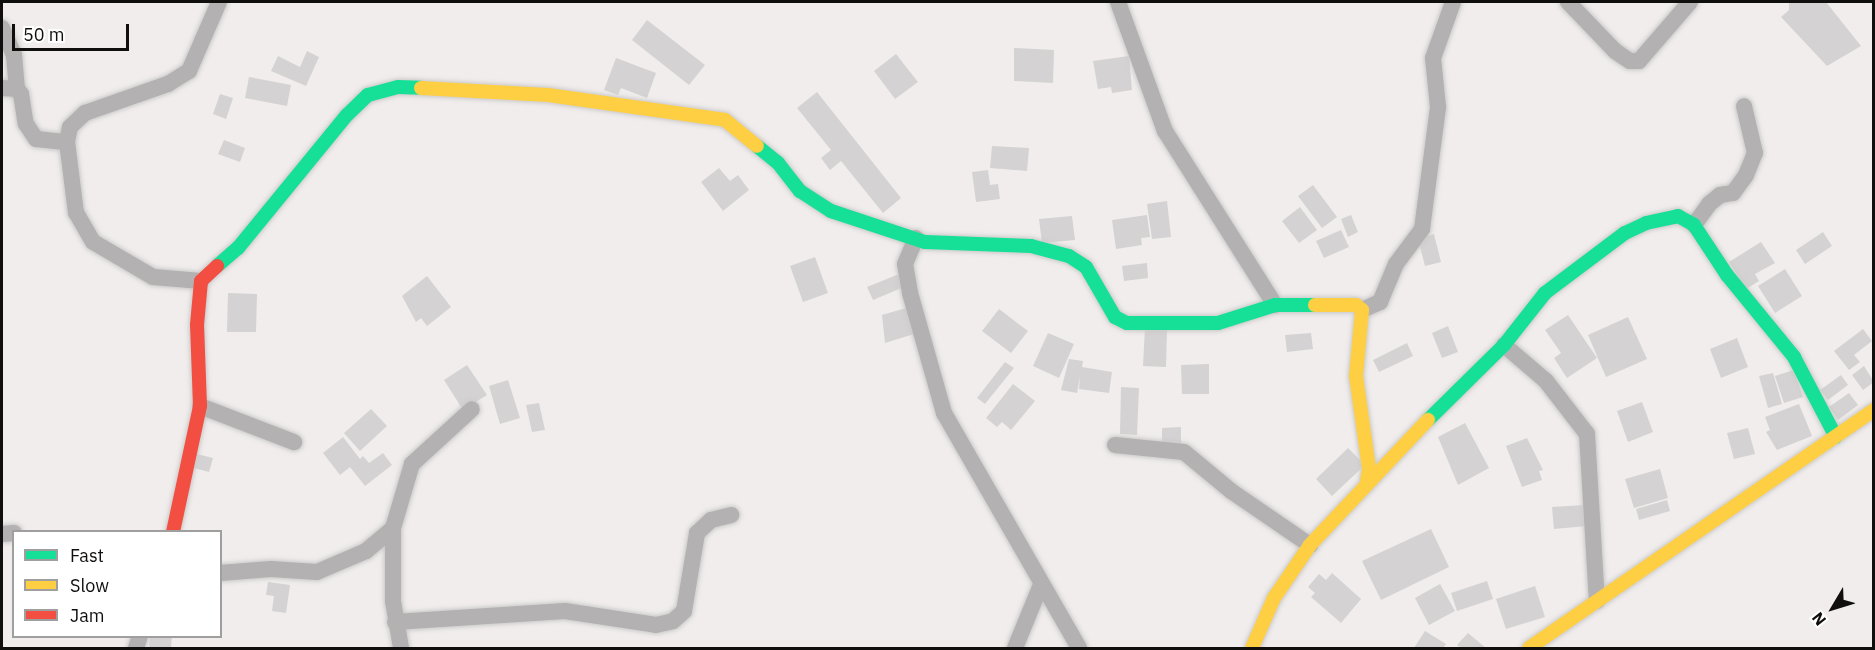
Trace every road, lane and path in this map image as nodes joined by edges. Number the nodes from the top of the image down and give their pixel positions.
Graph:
1 (219, 2) edge
2 (1118, 2) edge
3 (1453, 2) edge
4 (1568, 2) edge
5 (1690, 2) edge
6 (2, 28) edge
7 (9, 89) edge
8 (1744, 106) dead end
9 (67, 142) junction
10 (1694, 225) junction
11 (916, 238) junction
12 (201, 281) junction
13 (1275, 304) junction
14 (1362, 310) junction
15 (1504, 345) junction
16 (200, 406) junction
17 (472, 409) dead end
18 (1874, 410) edge
19 (1836, 437) junction
20 (294, 442) dead end
21 (1115, 445) dead end
22 (1367, 481) junction
23 (731, 515) dead end
24 (393, 528) junction
25 (173, 530) edge
26 (1310, 545) junction
27 (222, 573) edge
28 (1041, 587) junction
29 (1597, 601) junction
30 (395, 622) junction
31 (401, 648) edge
32 (1015, 648) edge
33 (1079, 648) edge
34 (1252, 648) edge
35 (1529, 648) edge

1 - 9 street
2 - 13 street
3 - 14 street
4 - 5 street
6 - 7 street
7 - 9 street
8 - 10 street
9 - 12 street
10 - 15 street
10 - 19 street
11 - 12 street
11 - 13 street
11 - 28 street
12 - 16 street
13 - 14 street
14 - 22 street
15 - 22 street
15 - 29 street
16 - 20 street
16 - 25 street
17 - 24 street
18 - 19 street
19 - 29 street
21 - 26 street
22 - 26 street
23 - 30 street
24 - 27 street
24 - 30 street
26 - 34 street
28 - 32 street
28 - 33 street
29 - 35 street
30 - 31 street

